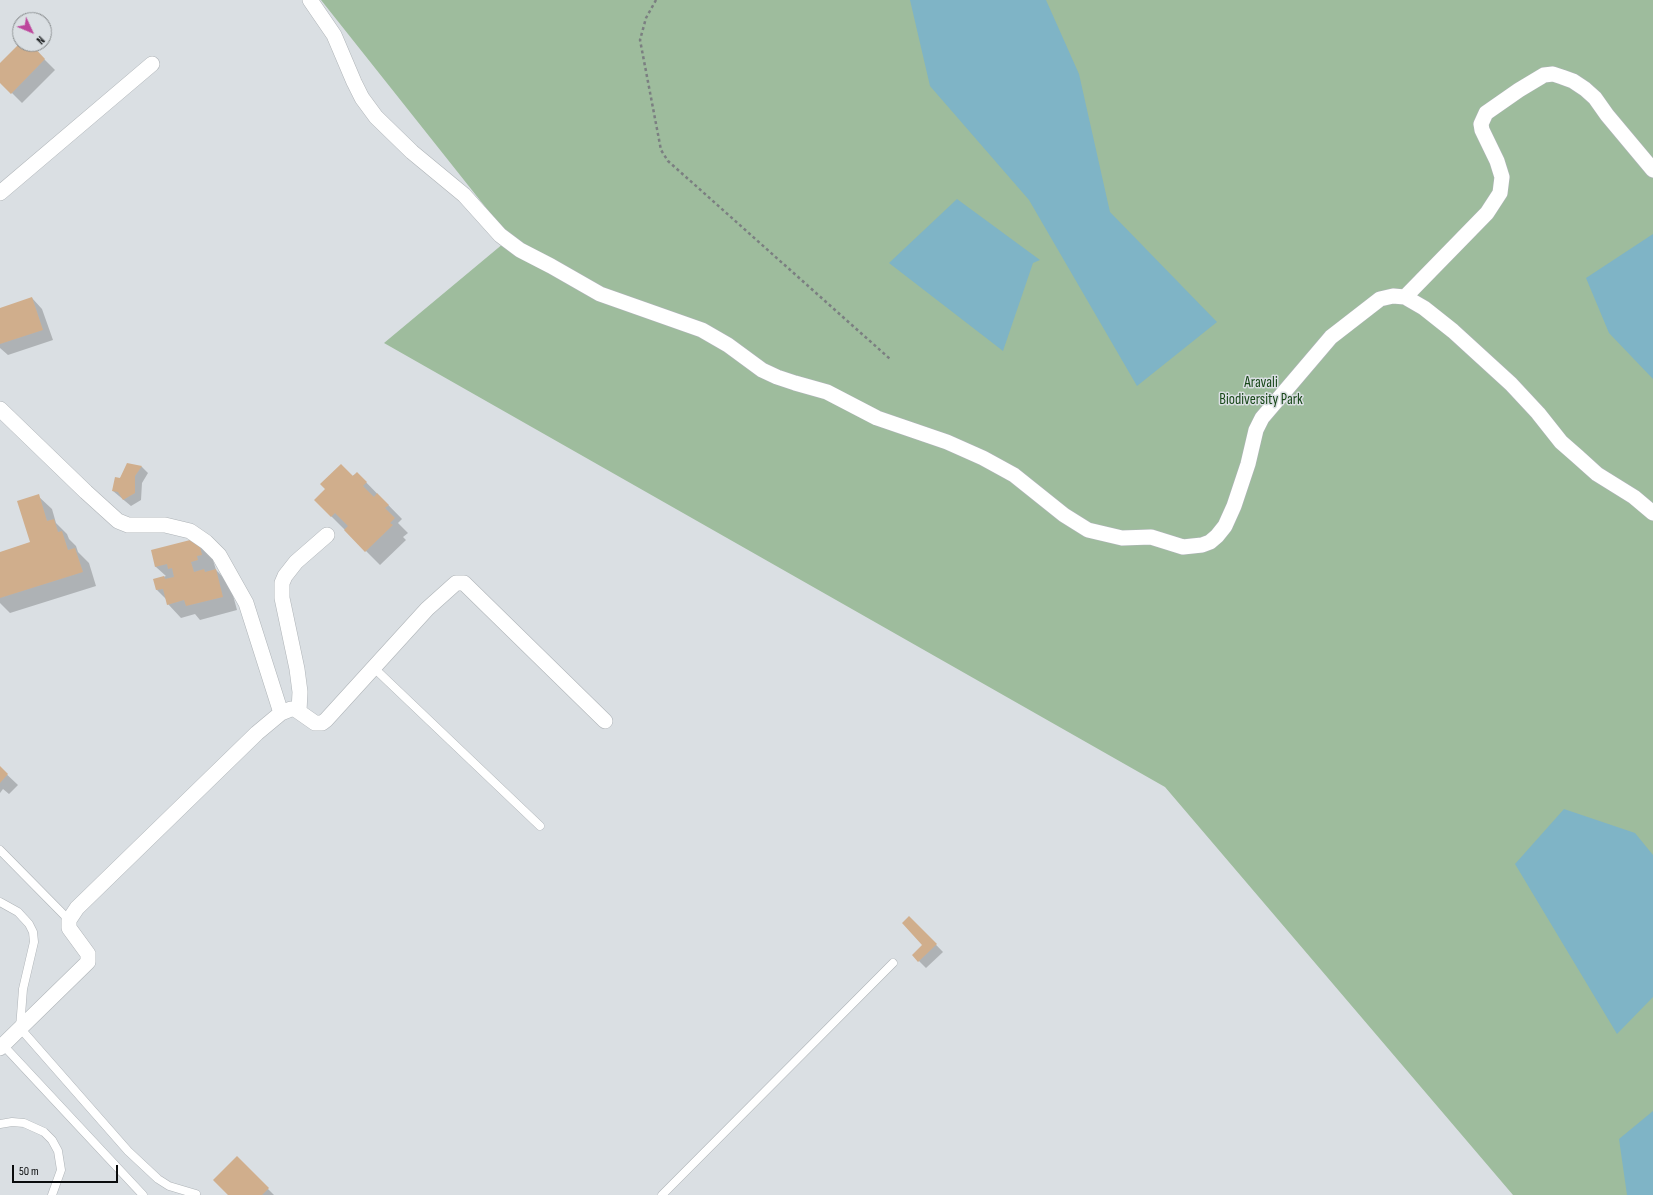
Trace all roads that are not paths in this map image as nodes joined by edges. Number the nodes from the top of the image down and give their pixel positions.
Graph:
1 (310, 0) edge
2 (152, 64) dead end
3 (1653, 170) edge
4 (0, 193) edge
5 (1405, 296) junction
6 (0, 408) edge
7 (1653, 513) edge
8 (327, 535) dead end
9 (373, 667) junction
10 (299, 711) junction
11 (281, 713) junction
12 (605, 721) dead end
13 (540, 826) dead end
14 (0, 850) edge
15 (0, 902) edge
16 (69, 920) junction
17 (893, 963) dead end
18 (20, 1028) junction
19 (1, 1046) edge
20 (0, 1124) edge
21 (196, 1194) edge
22 (52, 1195) edge
23 (143, 1195) edge
24 (662, 1195) edge

1 - 5 street
2 - 4 street
3 - 5 street
5 - 7 street
6 - 11 street
8 - 10 street
9 - 10 street
9 - 12 street
9 - 13 lane
10 - 11 street
11 - 16 street
14 - 16 lane
15 - 18 lane
16 - 18 street
17 - 24 lane
18 - 19 street
18 - 21 lane
19 - 23 lane
20 - 22 lane

